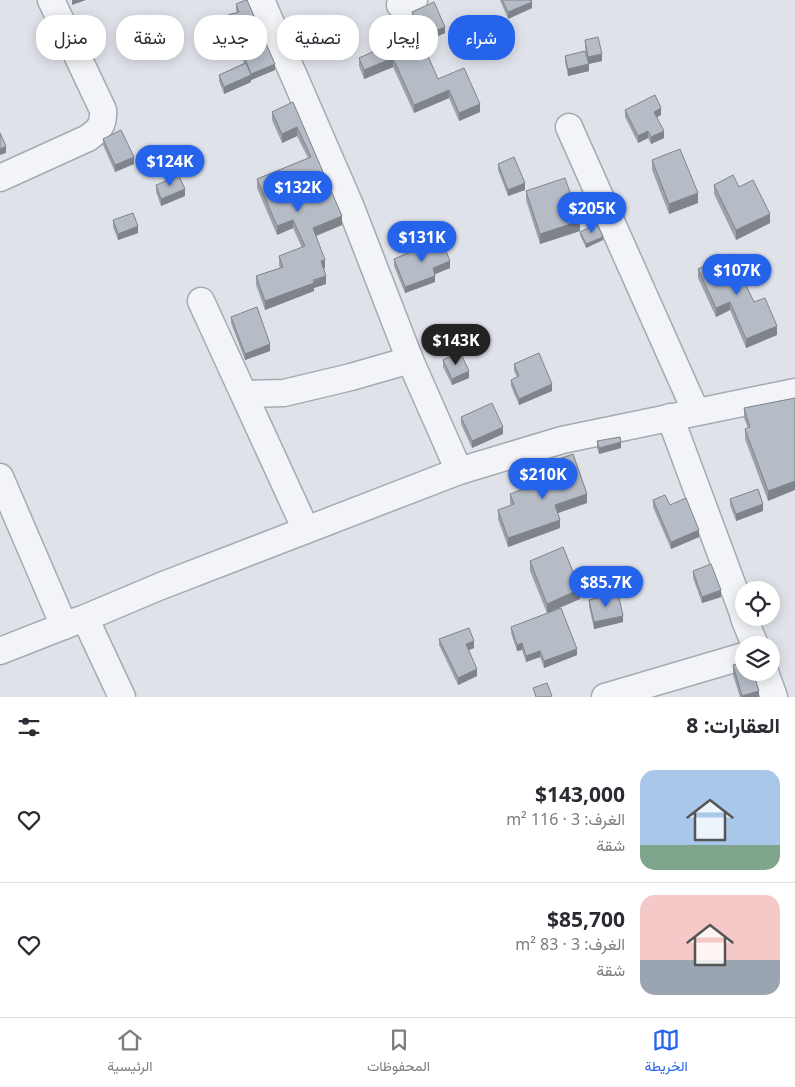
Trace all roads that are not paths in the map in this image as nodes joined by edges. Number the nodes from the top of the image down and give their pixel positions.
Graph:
1 (51, 0) edge
2 (261, 0) edge
3 (569, 127) dead end
4 (0, 178) edge
5 (201, 301) dead end
6 (410, 360) junction
7 (795, 392) edge
8 (244, 394) junction
9 (696, 412) junction
10 (670, 418) junction
11 (459, 471) junction
12 (0, 477) edge
13 (306, 530) junction
14 (735, 593) edge
15 (74, 622) junction
16 (0, 651) edge
17 (735, 659) edge
18 (768, 681) edge
19 (122, 697) edge
20 (605, 697) edge
21 (774, 697) edge

1 - 4 street
2 - 6 street
3 - 9 street
5 - 8 street
6 - 8 street
6 - 11 street
7 - 9 street
8 - 13 street
9 - 10 street
10 - 11 street
10 - 14 street
11 - 13 street
12 - 15 street
13 - 15 street
15 - 16 street
15 - 19 street
17 - 20 street
18 - 21 street

